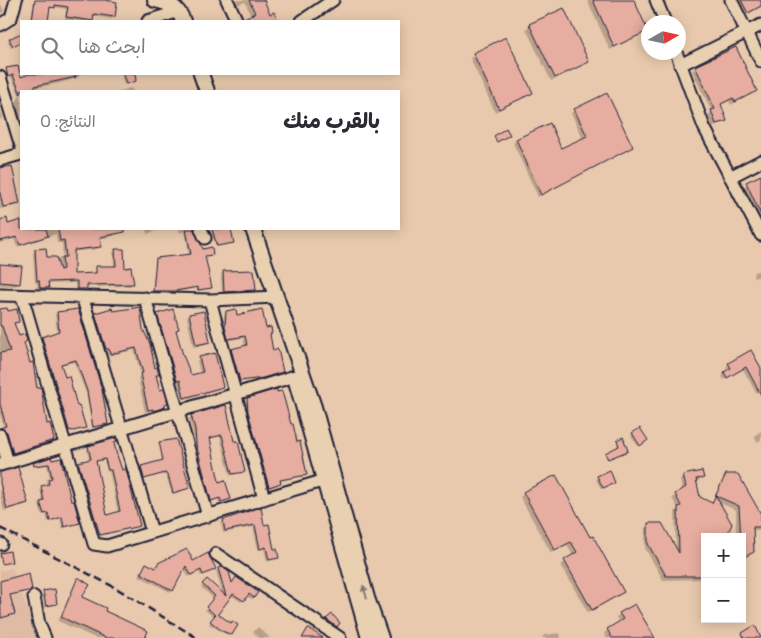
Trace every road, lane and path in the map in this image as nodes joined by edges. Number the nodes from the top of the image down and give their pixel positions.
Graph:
1 (16, 0) edge
2 (159, 0) edge
3 (227, 0) edge
4 (333, 0) edge
5 (656, 0) edge
6 (731, 0) edge
7 (662, 15) edge
8 (172, 17) edge
9 (154, 20) edge
10 (182, 20) edge
11 (237, 20) edge
12 (303, 20) edge
13 (0, 25) edge
14 (761, 25) edge
15 (746, 32) junction
16 (678, 60) edge
17 (761, 61) edge
18 (680, 65) junction
19 (192, 75) edge
20 (201, 75) edge
21 (0, 77) edge
22 (197, 90) edge
23 (207, 90) edge
24 (20, 152) edge
25 (0, 160) edge
26 (761, 161) edge
27 (730, 177) junction
28 (244, 230) edge
29 (254, 230) edge
30 (761, 235) edge
31 (0, 295) edge
32 (22, 296) junction
33 (272, 297) junction
34 (145, 298) junction
35 (83, 299) junction
36 (210, 300) junction
37 (295, 376) junction
38 (235, 394) junction
39 (177, 412) junction
40 (122, 428) junction
41 (0, 435) edge
42 (66, 445) junction
43 (4, 464) edge
44 (328, 479) junction
45 (264, 499) junction
46 (208, 516) junction
47 (152, 532) junction
48 (216, 554) dead end
49 (34, 597) dead end
50 (45, 638) edge
51 (340, 638) edge
52 (368, 638) edge
53 (381, 638) edge

1 - 13 street
2 - 8 main road
2 - 10 main road
3 - 11 street
4 - 12 street
5 - 7 street
6 - 15 street
8 - 9 street
14 - 15 street
15 - 17 street
15 - 18 street
16 - 18 street
18 - 27 street
19 - 22 main road
20 - 23 main road
21 - 24 street
24 - 25 street
26 - 27 street
27 - 30 street
28 - 33 main road
29 - 33 main road
31 - 32 street
32 - 35 street
32 - 42 street
33 - 36 street
33 - 37 main road
33 - 44 main road
34 - 35 street
34 - 36 street
34 - 39 street
35 - 40 street
36 - 38 street
37 - 38 street
37 - 44 main road
38 - 39 street
38 - 45 street
39 - 40 street
39 - 46 street
40 - 42 street
40 - 47 street
41 - 43 street
42 - 43 street
42 - 47 street
44 - 45 street
44 - 52 main road
53 -> 44 main road
45 - 46 street
46 - 47 street
48 - 51 street
49 - 50 street

